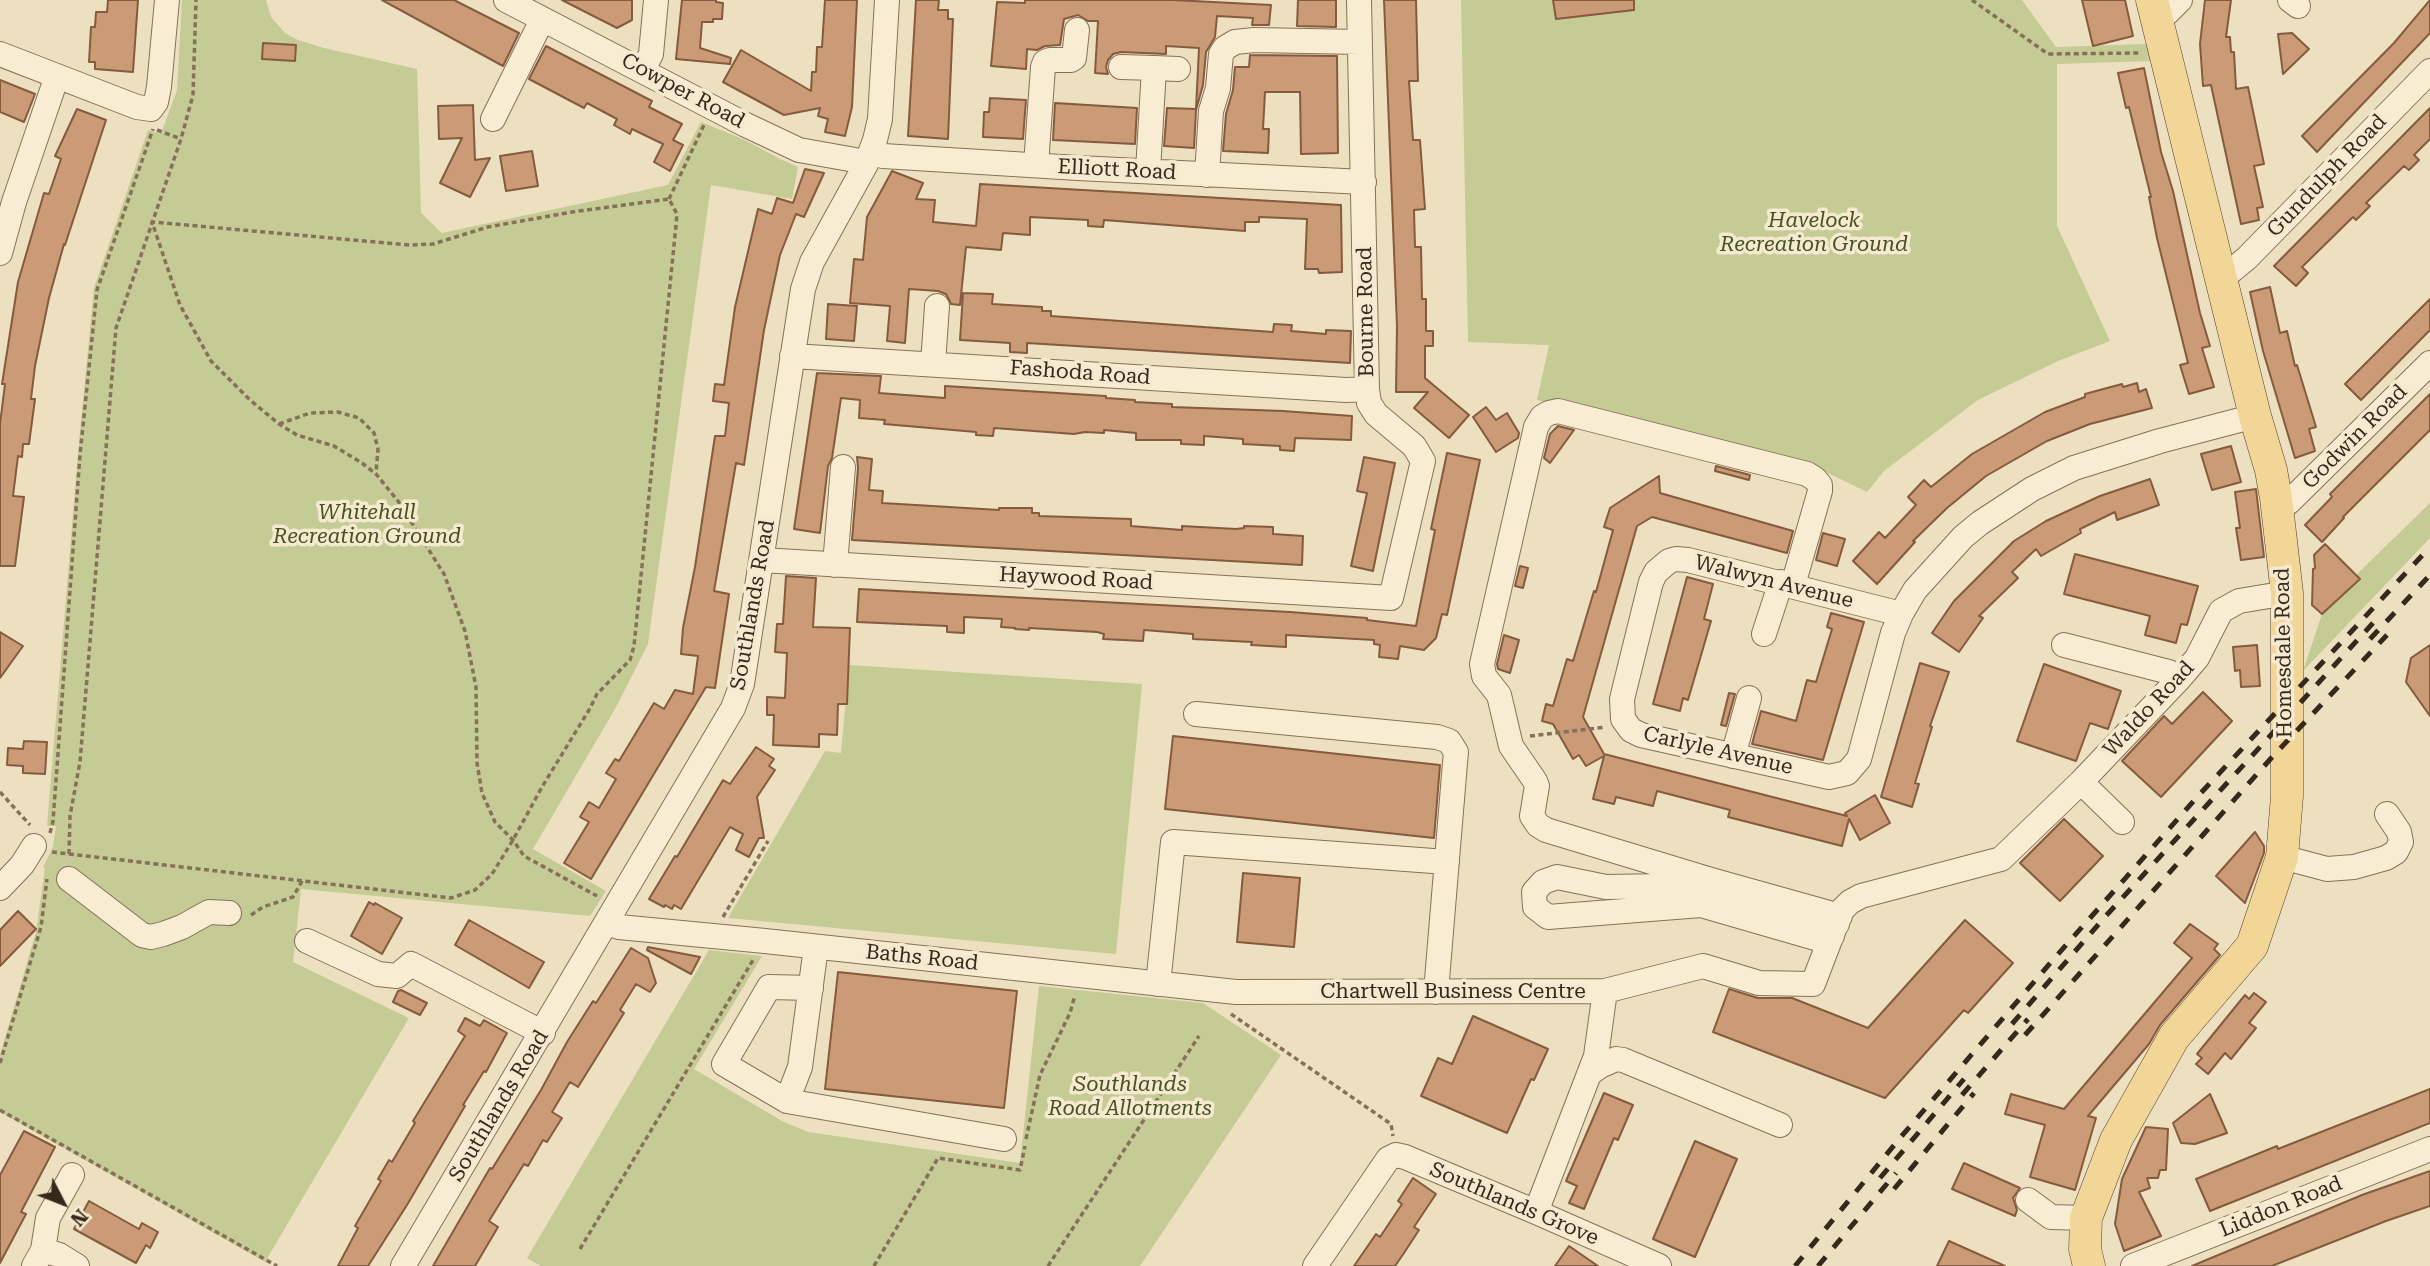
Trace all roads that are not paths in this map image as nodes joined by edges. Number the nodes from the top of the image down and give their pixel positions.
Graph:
1 (167, 0) edge
2 (506, 0) edge
3 (656, 0) edge
4 (887, 0) edge
5 (1359, 0) edge
6 (2163, 5) edge
7 (542, 20) junction
8 (1077, 30) dead end
9 (1360, 42) junction
10 (0, 54) edge
11 (1121, 67) dead end
12 (643, 70) junction
13 (2430, 72) edge
14 (57, 76) junction
15 (493, 119) dead end
16 (869, 158) junction
17 (1036, 165) junction
18 (1147, 171) junction
19 (1207, 175) junction
20 (1364, 182) junction
21 (0, 253) edge
22 (2220, 274) junction
23 (937, 306) dead end
24 (792, 356) junction
25 (2430, 363) edge
26 (933, 364) junction
27 (1367, 389) junction
28 (2255, 416) junction
29 (843, 467) dead end
30 (2278, 508) junction
31 (762, 560) junction
32 (835, 565) junction
33 (1787, 584) junction
34 (2287, 593) junction
35 (1391, 598) joint
36 (1901, 614) junction
37 (1764, 634) dead end
38 (2064, 645) dead end
39 (2179, 679) junction
40 (1749, 698) dead end
41 (1623, 709) joint
42 (1196, 714) dead end
43 (1733, 755) junction
44 (2081, 782) junction
45 (2387, 814) dead end
46 (2122, 822) dead end
47 (41, 842) road end
48 (2282, 857) junction
49 (1447, 862) junction
50 (65, 870) road end
51 (0, 888) edge
52 (229, 913) road end
53 (612, 915) junction
54 (1836, 925) junction
55 (307, 941) dead end
56 (816, 947) junction
57 (1158, 984) junction
58 (811, 988) junction
59 (1605, 991) junction
60 (1436, 992) junction
61 (1230, 1001) joint
62 (543, 1032) junction
63 (1589, 1074) junction
64 (787, 1101) junction
65 (1780, 1125) dead end
66 (1004, 1139) dead end
67 (2430, 1149) edge
68 (72, 1175) dead end
69 (2028, 1200) dead end
70 (1536, 1212) junction
71 (2086, 1219) junction
72 (38, 1258) edge
73 (1629, 1260) edge
74 (77, 1266) edge
75 (403, 1266) edge
76 (1315, 1266) edge
77 (1659, 1266) edge
78 (2089, 1266) edge
79 (2133, 1266) edge

1 - 14 street
2 - 7 street, Cowper Road
3 - 12 street
4 - 16 street, Southlands Road
5 - 9 street, Bourne Road
6 - 22 main road, Homesdale Road
7 - 12 street, Cowper Road
7 - 15 street
8 - 17 street
9 - 19 street
9 - 20 street, Bourne Road
10 - 14 street
11 - 18 street
12 - 16 street, Cowper Road
13 - 22 street, Gundulph Road
14 - 21 street
16 - 17 street, Elliott Road
16 - 24 street, Southlands Road
17 - 18 street, Elliott Road
18 - 19 street, Elliott Road
19 - 20 street, Elliott Road
20 - 27 street, Bourne Road
22 - 28 main road, Homesdale Road
23 - 26 street
24 - 26 street, Fashoda Road
24 - 31 street, Southlands Road
25 - 30 street, Godwin Road
26 - 27 street, Fashoda Road
27 - 35 street, Bourne Road
28 - 30 main road, Homesdale Road
28 - 36 street
29 - 32 street
30 - 34 main road, Homesdale Road
31 - 32 street, Haywood Road
31 - 53 street, Southlands Road
32 - 35 street, Haywood Road
33 - 36 street, Walwyn Avenue
33 - 37 street
33 - 41 street, Walwyn Avenue
33 - 54 street
34 - 39 street, Waldo Road
34 - 48 main road, Homesdale Road
36 - 43 street, Carlyle Avenue
38 - 39 street
39 - 44 street, Waldo Road
40 - 43 street
41 - 43 street, Carlyle Avenue
42 - 49 street
44 - 46 street
44 - 54 street, Waldo Road
45 - 48 street
47 - 51 street
48 - 71 main road, Homesdale Road
49 - 57 street
49 - 60 street
50 - 52 street
53 - 56 street, Baths Road
53 - 62 street, Southlands Road
54 - 54 street
54 - 59 street
55 - 62 street
56 - 57 street, Baths Road
56 - 58 street
57 - 61 street, Baths Road
58 - 64 street
58 - 64 street
59 - 60 street, Chartwell Business Centre
59 - 63 street, Chartwell Business Centre
60 - 61 street, Chartwell Business Centre
62 - 75 street, Southlands Road
63 - 65 street
63 - 70 street, Chartwell Business Centre
64 - 66 street
67 - 79 street, Liddon Road
68 - 72 street
69 - 71 street
70 - 73 street, Southlands Grove
70 - 76 street, Southlands Grove
71 - 78 main road, Homesdale Road
72 - 74 street
73 - 77 street, Southlands Grove

